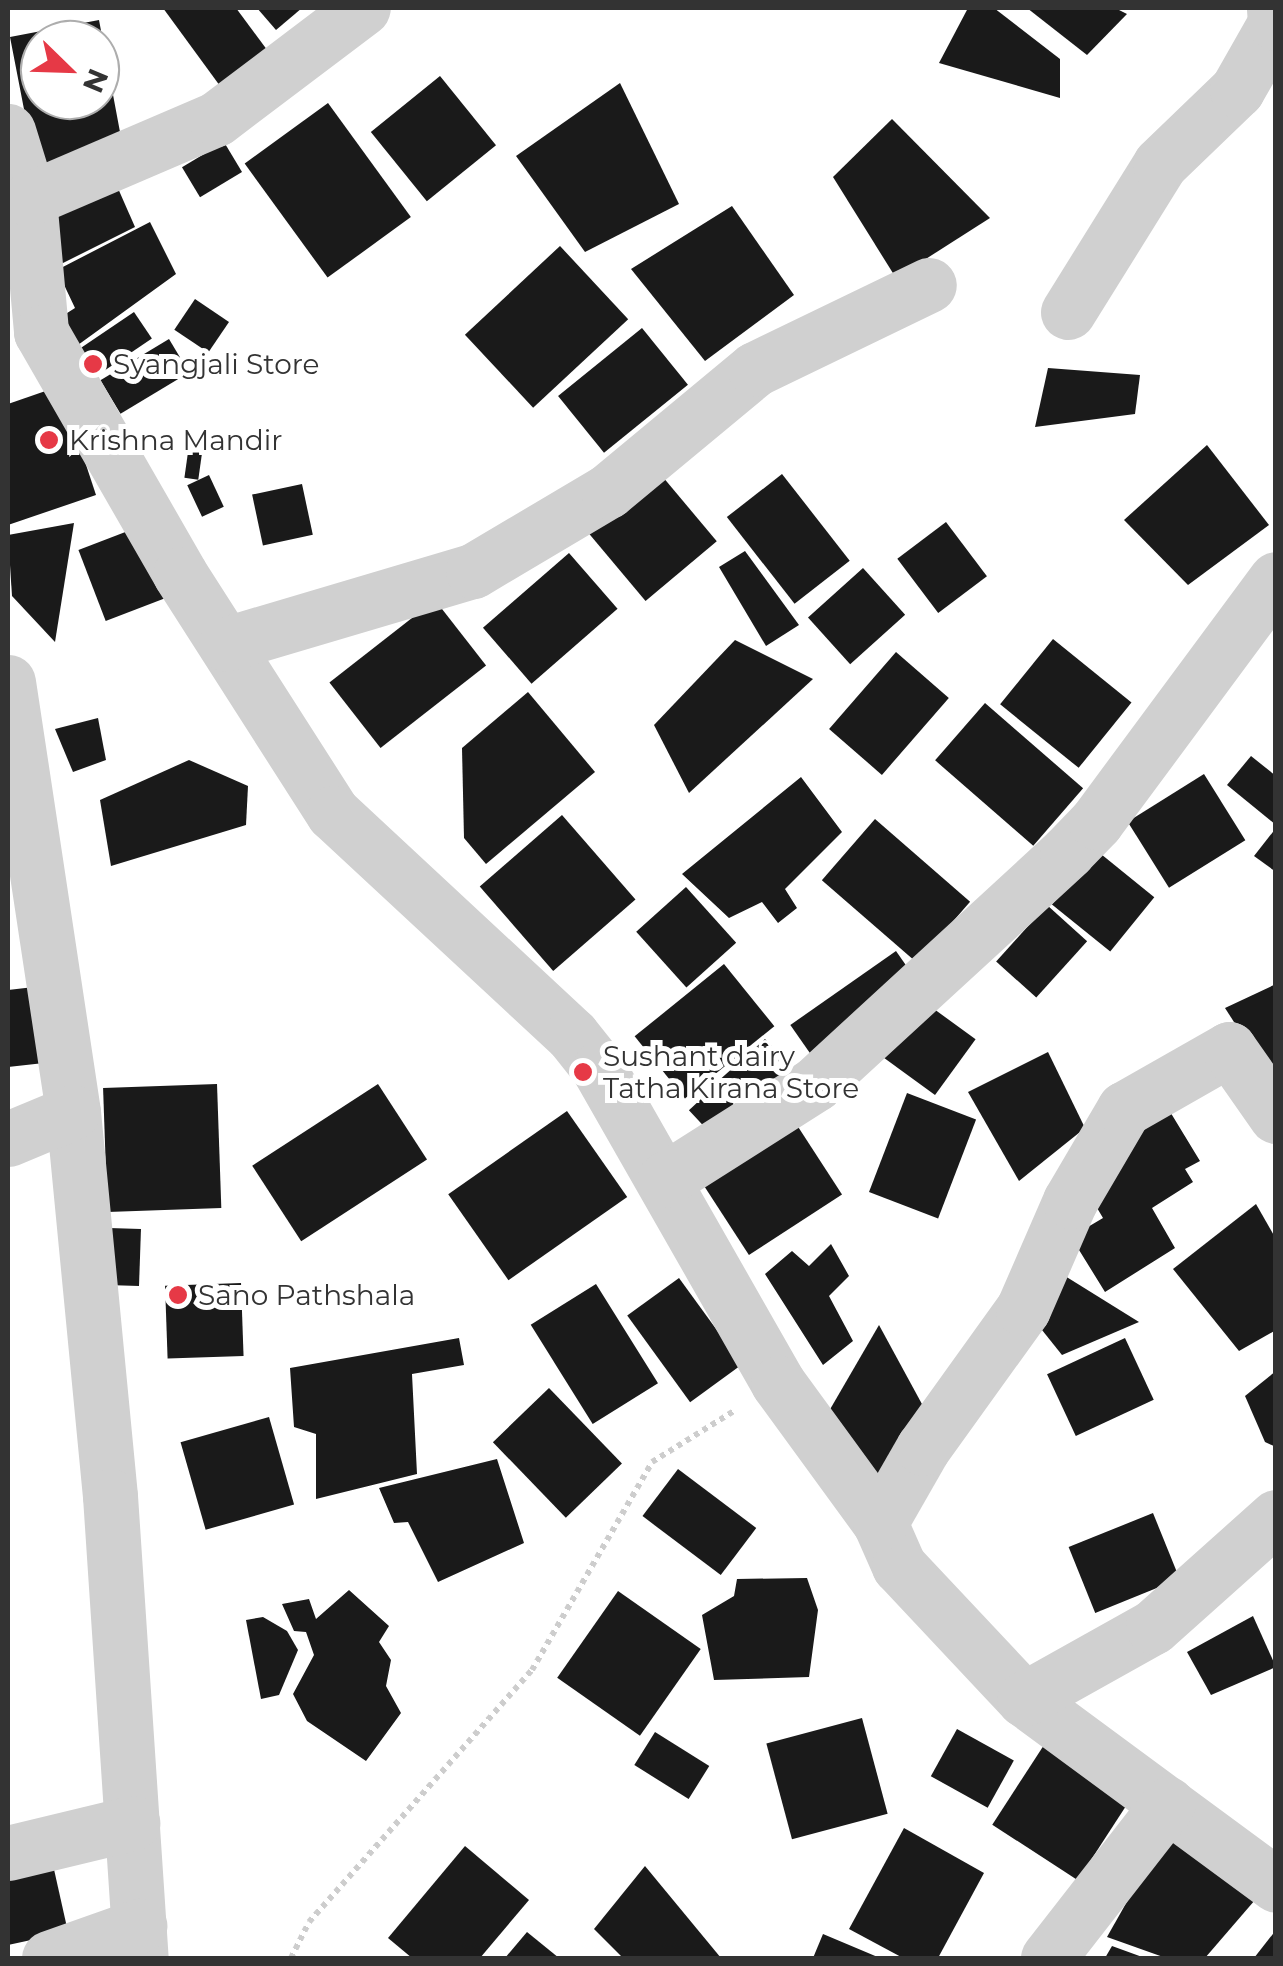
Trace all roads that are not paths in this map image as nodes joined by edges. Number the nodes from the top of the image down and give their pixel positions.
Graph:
1 (363, 8) edge
2 (1274, 8) edge
3 (1275, 24) edge
4 (8, 132) edge
5 (29, 199) junction
6 (930, 285) dead end
7 (1068, 312) dead end
8 (24, 345) edge
9 (1276, 579) edge
10 (226, 644) junction
11 (8, 682) edge
12 (73, 1112) junction
13 (1276, 1116) edge
14 (8, 1139) edge
15 (664, 1180) junction
16 (1276, 1517) edge
17 (880, 1523) junction
18 (1024, 1698) junction
19 (1168, 1804) junction
20 (132, 1823) junction
21 (8, 1853) edge
22 (1276, 1885) edge
23 (140, 1942) edge
24 (48, 1958) edge
25 (1048, 1958) edge

1 - 5 street
2 - 3 street
3 - 7 street
4 - 5 street
5 - 8 street
6 - 10 street
8 - 10 street
9 - 15 street
10 - 15 street
11 - 12 street
12 - 14 street
12 - 20 street
13 - 17 street
15 - 17 street
16 - 18 street
17 - 18 street
18 - 19 street
19 - 22 street
19 - 25 street
20 - 21 street
20 - 23 street
23 - 24 street

